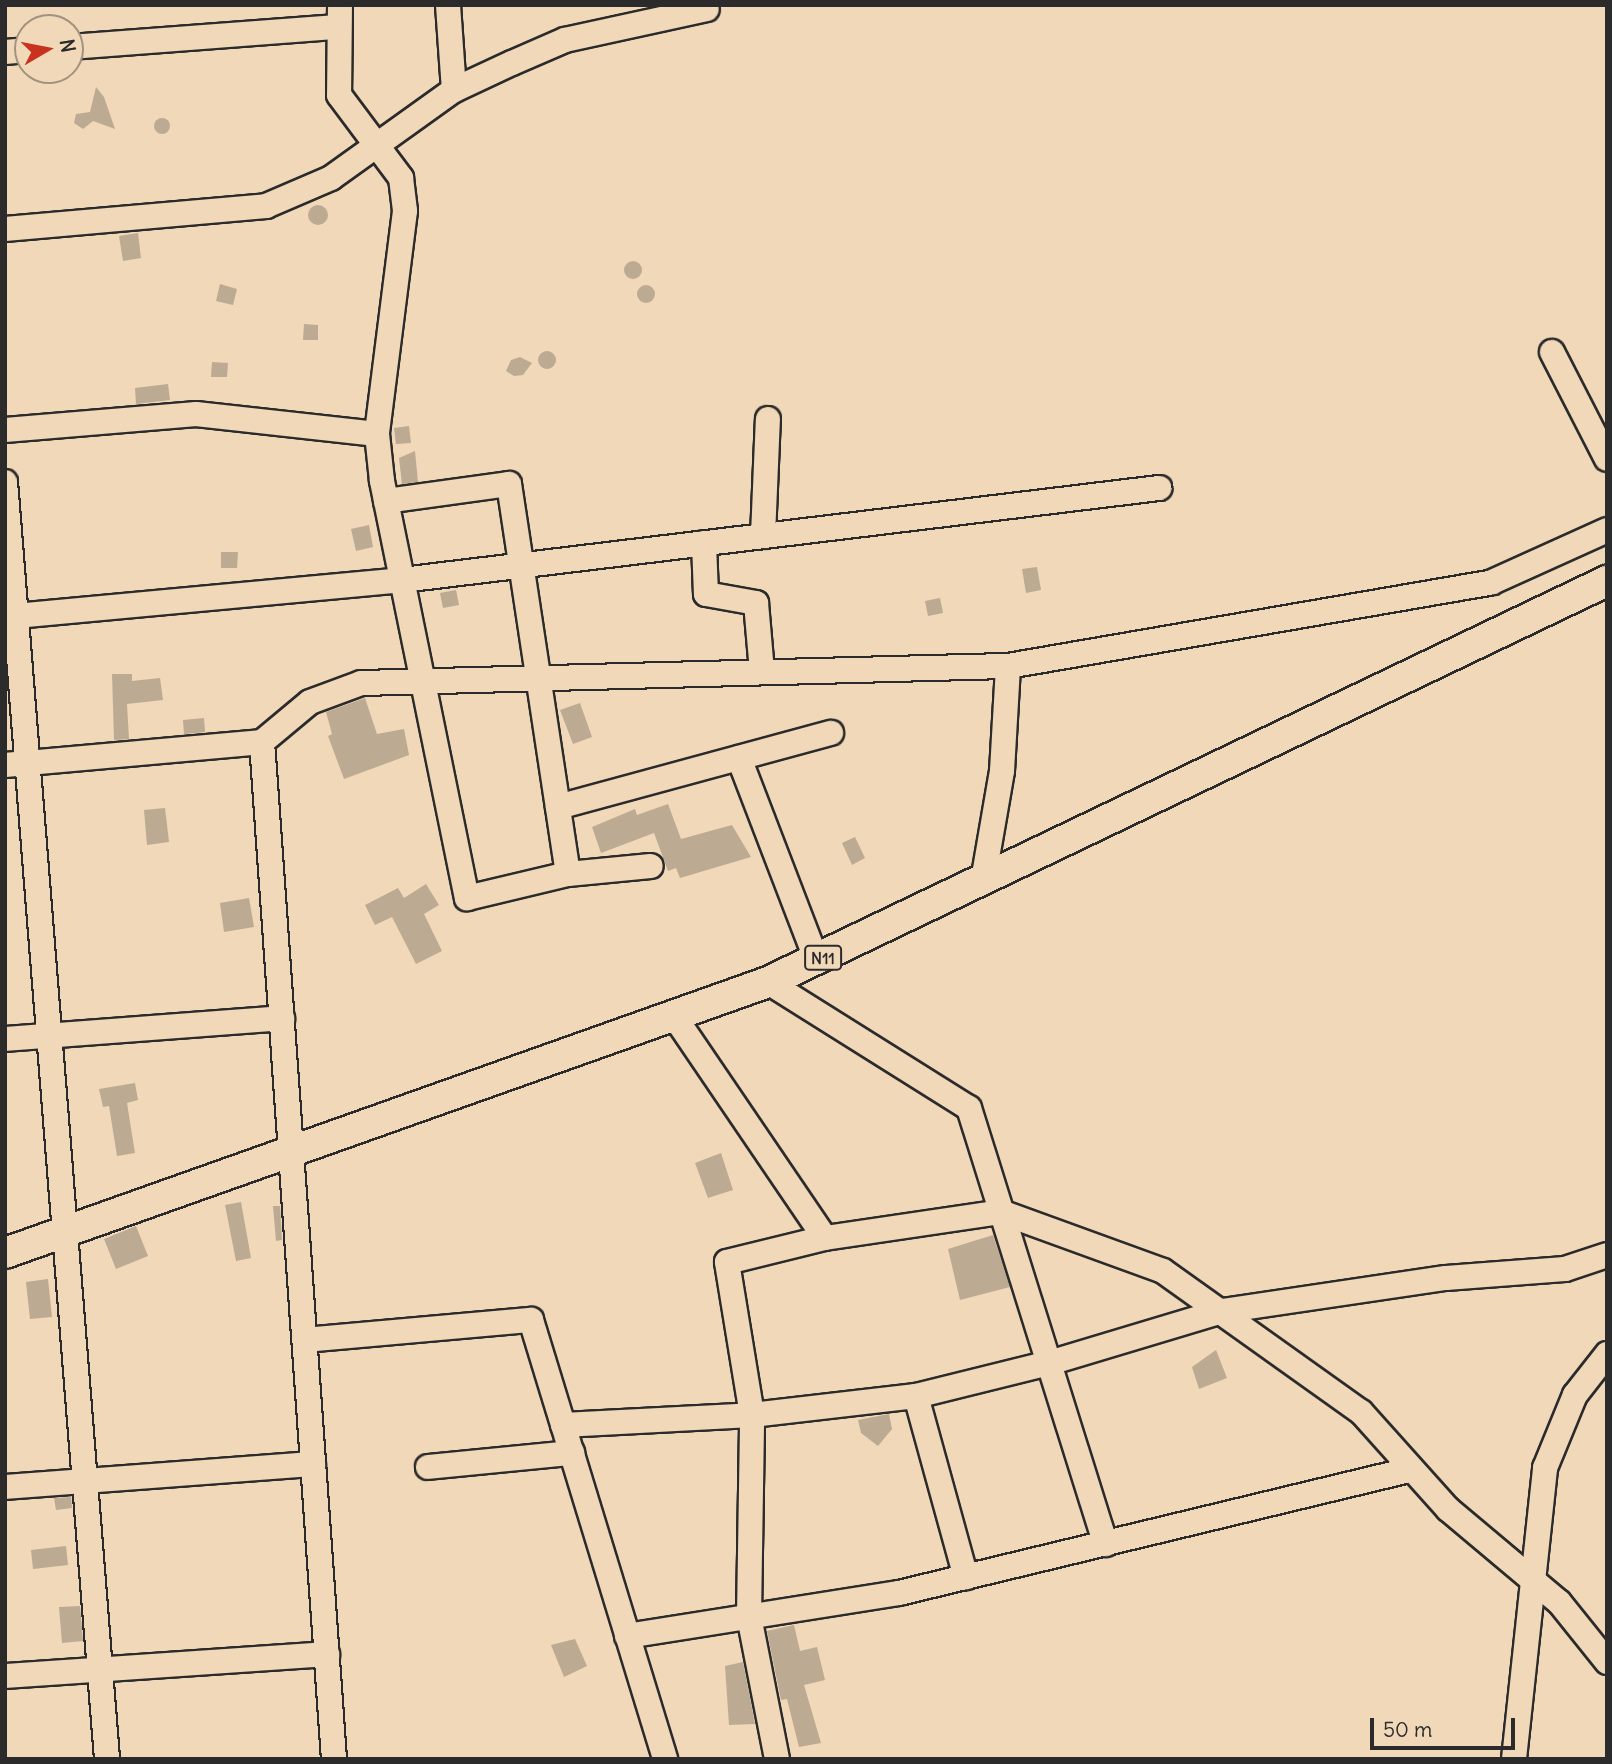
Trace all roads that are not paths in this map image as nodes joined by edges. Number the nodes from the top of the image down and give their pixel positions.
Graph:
1 (448, 5) edge
2 (706, 9) dead end
3 (339, 16) edge
4 (84, 45) edge
5 (454, 90) junction
6 (379, 143) junction
7 (5, 229) edge
8 (1552, 352) dead end
9 (768, 419) dead end
10 (5, 430) edge
11 (377, 434) junction
12 (1607, 459) edge
13 (5, 482) edge
14 (1159, 488) dead end
15 (386, 501) junction
16 (1607, 530) edge
17 (763, 536) junction
18 (704, 543) junction
19 (522, 565) junction
20 (402, 580) junction
21 (1607, 581) edge
22 (11, 616) edge
23 (1008, 666) junction
24 (762, 671) junction
25 (538, 677) junction
26 (422, 680) junction
27 (831, 733) dead end
28 (262, 742) junction
29 (739, 758) junction
30 (16, 764) edge
31 (558, 807) junction
32 (651, 866) dead end
33 (568, 874) junction
34 (983, 881) junction
35 (817, 961) junction
36 (768, 982) junction
37 (674, 1016) junction
38 (282, 1018) junction
39 (49, 1036) junction
40 (5, 1039) edge
41 (291, 1151) junction
42 (1001, 1212) junction
43 (65, 1231) junction
44 (825, 1238) junction
45 (5, 1253) edge
46 (1607, 1255) edge
47 (1222, 1311) junction
48 (305, 1340) junction
49 (1607, 1354) edge
50 (1049, 1363) junction
51 (916, 1396) junction
52 (752, 1415) junction
53 (563, 1425) junction
54 (572, 1453) junction
55 (313, 1464) junction
56 (428, 1467) dead end
57 (1409, 1470) junction
58 (84, 1481) junction
59 (5, 1487) edge
60 (1106, 1544) junction
61 (966, 1577) junction
62 (1534, 1581) junction
63 (749, 1616) junction
64 (627, 1636) junction
65 (327, 1654) junction
66 (1607, 1662) edge
67 (99, 1670) junction
68 (5, 1676) edge
69 (107, 1759) edge
70 (334, 1759) edge
71 (665, 1759) edge
72 (778, 1759) edge
73 (1514, 1759) edge

1 - 5 street
2 - 5 street
3 - 4 street
3 - 6 street
5 - 6 street
6 - 7 street
6 - 11 street
8 - 12 street
9 - 17 street
10 - 11 street
11 - 15 street
13 - 22 street
14 - 17 street
15 - 19 street
15 - 20 street
16 - 23 street
17 - 18 street
18 - 19 street
18 - 24 street
19 - 20 street
19 - 25 street
20 - 22 street
20 - 26 street
21 - 34 main road, N11
22 - 30 street
23 - 24 street
23 - 34 street
24 - 25 street
25 - 26 street
25 - 31 street
26 - 28 street
26 - 33 street
27 - 29 street
28 - 30 street
28 - 38 street
29 - 31 street
29 - 35 street
30 - 39 street
31 - 33 street
32 - 33 street
34 - 35 main road, N11
35 - 36 main road, N11
36 - 37 main road, N11
36 - 42 street
37 - 41 main road, N11
37 - 44 street
38 - 39 street
38 - 41 street
39 - 40 street
39 - 43 street
41 - 43 main road, N11
41 - 48 street
42 - 44 street
42 - 47 street
42 - 50 street
43 - 45 main road, N11
43 - 58 street
44 - 52 street
46 - 47 street
47 - 50 street
47 - 57 street
48 - 53 street
48 - 55 street
49 - 62 street
50 - 51 street
50 - 60 street
51 - 52 street
51 - 61 street
52 - 53 street
52 - 63 street
53 - 54 street
54 - 56 street
54 - 64 street
55 - 58 street
55 - 65 street
57 - 60 street
57 - 62 street
58 - 59 street
58 - 67 street
60 - 61 street
61 - 63 street
62 - 66 street
62 - 73 street
63 - 64 street
63 - 72 street
64 - 71 street
65 - 67 street
65 - 70 street
67 - 68 street
67 - 69 street

